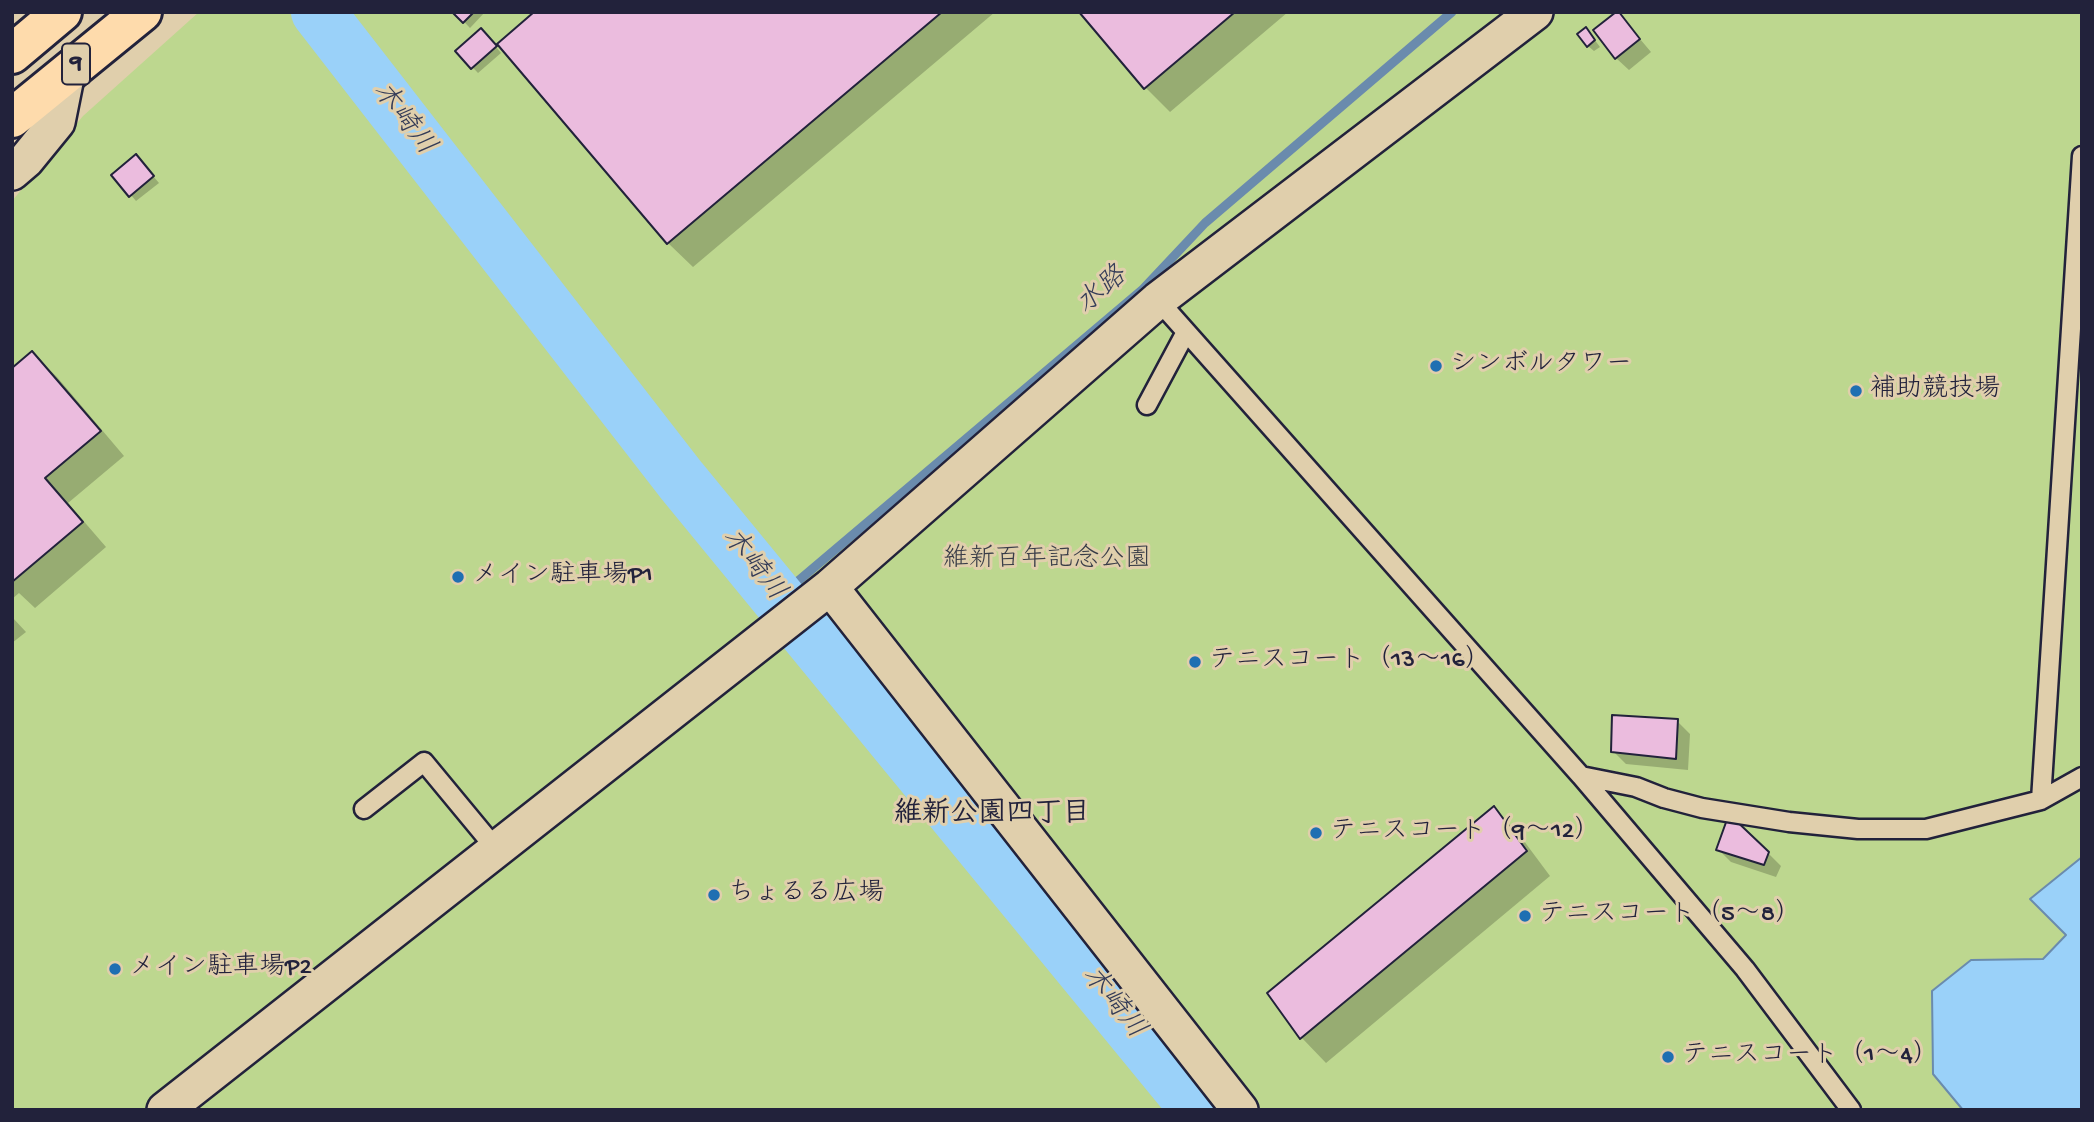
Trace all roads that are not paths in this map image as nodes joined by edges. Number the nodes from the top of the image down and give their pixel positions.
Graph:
1 (142, 12) edge
2 (1535, 12) edge
3 (39, 24) edge
4 (12, 54) edge
5 (67, 72) junction
6 (12, 118) edge
7 (2082, 156) edge
8 (12, 173) edge
9 (1158, 300) junction
10 (1186, 332) junction
11 (1147, 405) dead end
12 (830, 587) junction
13 (1580, 776) junction
14 (2082, 777) edge
15 (2040, 800) junction
16 (364, 809) dead end
17 (496, 849) junction
18 (165, 1110) edge
19 (1240, 1110) edge
20 (1852, 1110) edge

1 - 5 highway, 9
2 - 9 street
3 - 4 highway, 9
5 - 6 highway, 9
5 - 8 street
7 - 15 lane
9 - 10 lane
9 - 12 street
10 - 11 lane
10 - 13 lane
12 - 17 street
12 - 19 street
13 - 15 lane
13 - 20 lane
14 - 15 lane
16 - 17 lane
17 - 18 street

